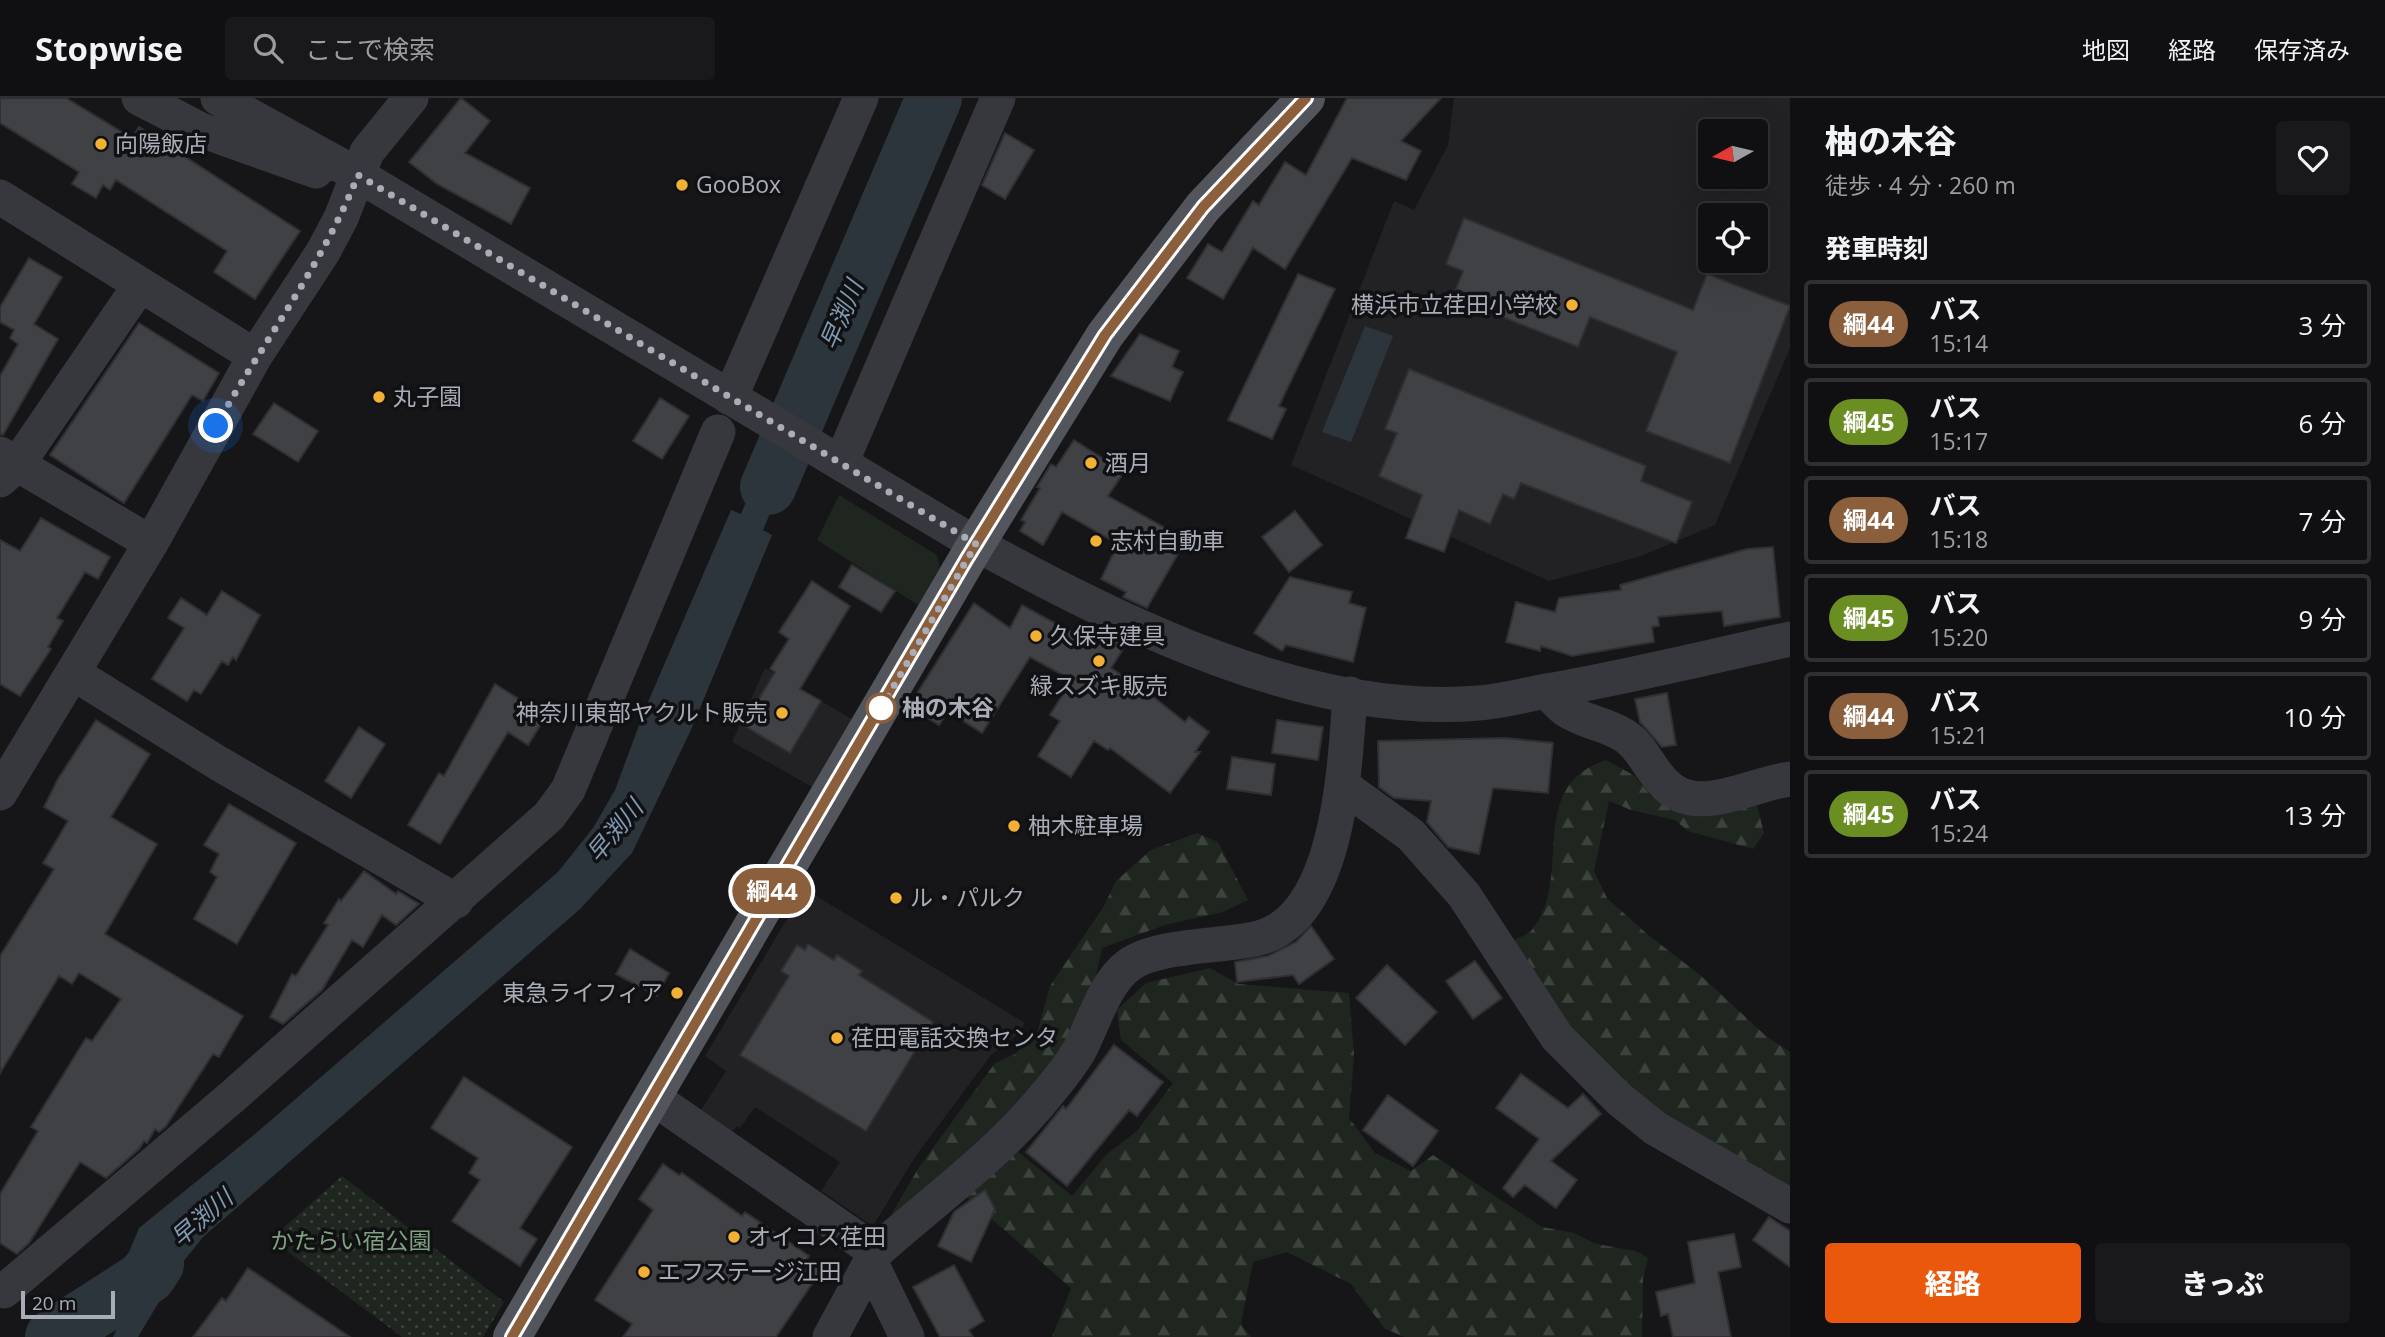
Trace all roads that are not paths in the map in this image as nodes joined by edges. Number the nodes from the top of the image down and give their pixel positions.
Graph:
1 (139, 98) edge
2 (218, 98) edge
3 (411, 98) edge
4 (861, 98) edge
5 (998, 98) edge
6 (1306, 98) edge
7 (358, 175) junction
8 (0, 197) edge
9 (140, 285) junction
10 (256, 356) junction
11 (730, 398) junction
12 (718, 432) dead end
13 (844, 457) junction
14 (6, 466) edge
15 (151, 542) junction
16 (976, 544) junction
17 (1790, 639) edge
18 (73, 673) junction
19 (1546, 691) junction
20 (1350, 694) junction
21 (1790, 779) edge
22 (1343, 786) junction
23 (0, 793) edge
24 (456, 901) junction
25 (652, 1097) junction
26 (1790, 1206) edge
27 (873, 1258) junction
28 (0, 1289) edge
29 (512, 1337) edge
30 (830, 1337) edge
31 (907, 1337) edge

1 - 7 street
2 - 7 street
3 - 7 street
4 - 11 street
5 - 13 street
6 - 16 main road
7 - 10 street
7 - 11 street
8 - 9 street
9 - 10 street
9 - 14 street
10 - 15 street
11 - 13 street
12 - 24 street
13 - 16 street
14 - 15 street
15 - 18 street
16 - 20 street
16 - 25 main road
17 - 19 street
18 - 23 street
18 - 24 street
19 - 20 street
19 - 21 street
20 - 22 street
22 - 26 street
22 - 27 street
24 - 28 street
25 - 27 street
25 - 29 main road
27 - 30 street
27 - 31 street

